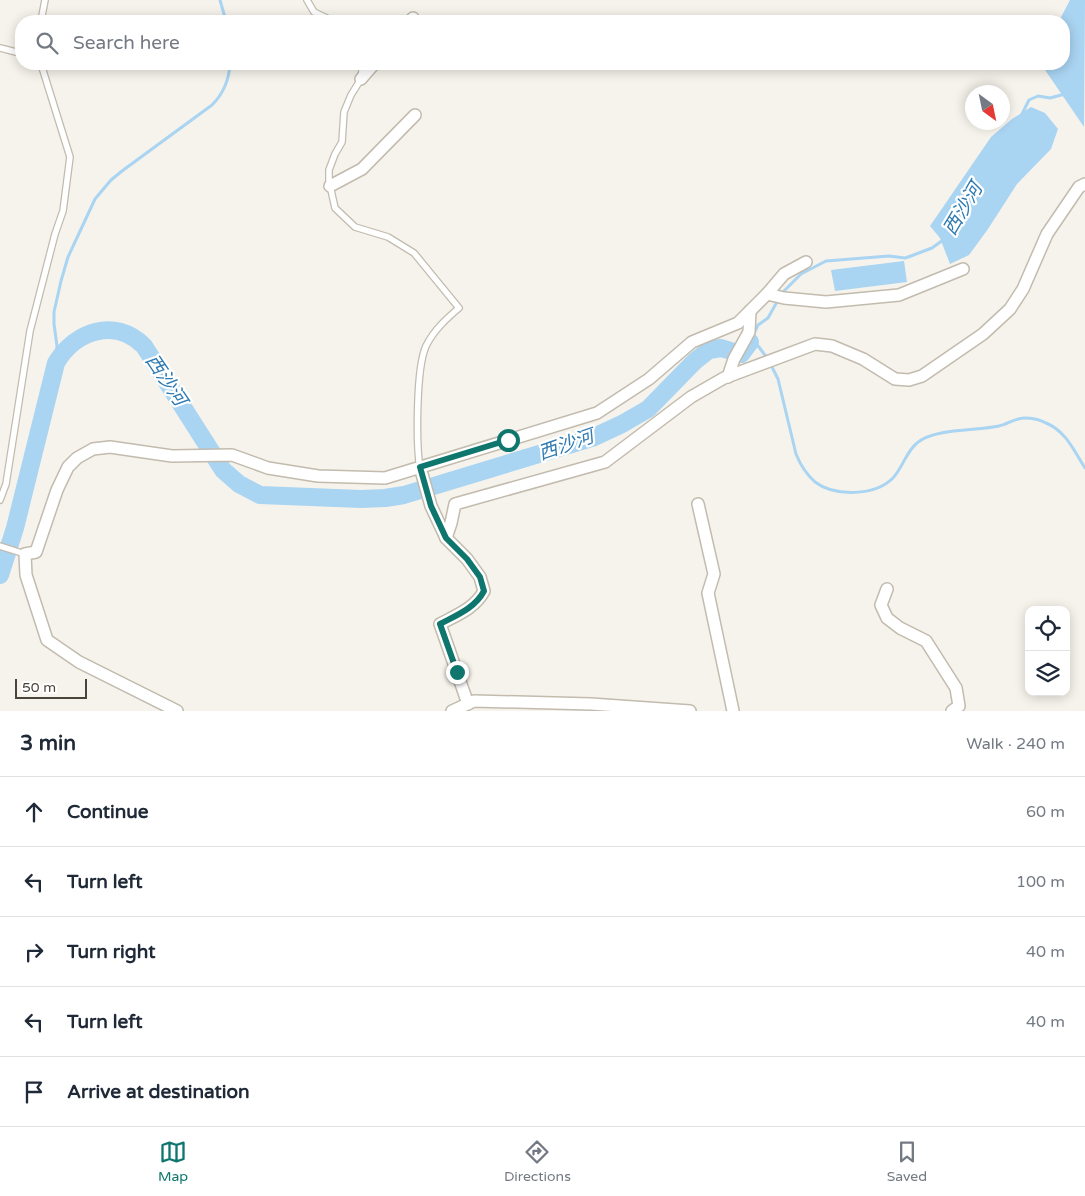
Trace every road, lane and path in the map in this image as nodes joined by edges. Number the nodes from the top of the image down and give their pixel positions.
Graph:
1 (45, 0) edge
2 (307, 0) edge
3 (42, 15) edge
4 (320, 15) edge
5 (0, 48) edge
6 (15, 52) edge
7 (42, 70) edge
8 (362, 70) edge
9 (369, 70) edge
10 (361, 79) junction
11 (414, 115) dead end
12 (1085, 184) edge
13 (330, 186) junction
14 (806, 262) dead end
15 (963, 269) dead end
16 (767, 294) junction
17 (750, 311) junction
18 (728, 377) junction
19 (421, 471) junction
20 (0, 500) edge
21 (698, 504) dead end
22 (446, 538) junction
23 (0, 546) edge
24 (26, 554) junction
25 (887, 589) dead end
26 (468, 704) junction
27 (552, 707) edge
28 (177, 711) edge
29 (452, 711) edge
30 (690, 711) edge
31 (733, 711) edge
32 (952, 711) edge

1 - 3 lane
2 - 4 lane
5 - 6 lane
7 - 20 lane
8 - 10 lane
9 - 10 street
10 - 13 lane
11 - 13 street
12 - 18 street
13 - 19 lane
14 - 16 street
15 - 16 street
16 - 17 street
17 - 18 street
17 - 19 street
18 - 22 street
19 - 22 street
19 - 24 street
21 - 31 street
22 - 26 street
23 - 24 lane
24 - 28 street
25 - 32 street
26 - 27 street
26 - 29 street
27 - 30 street

